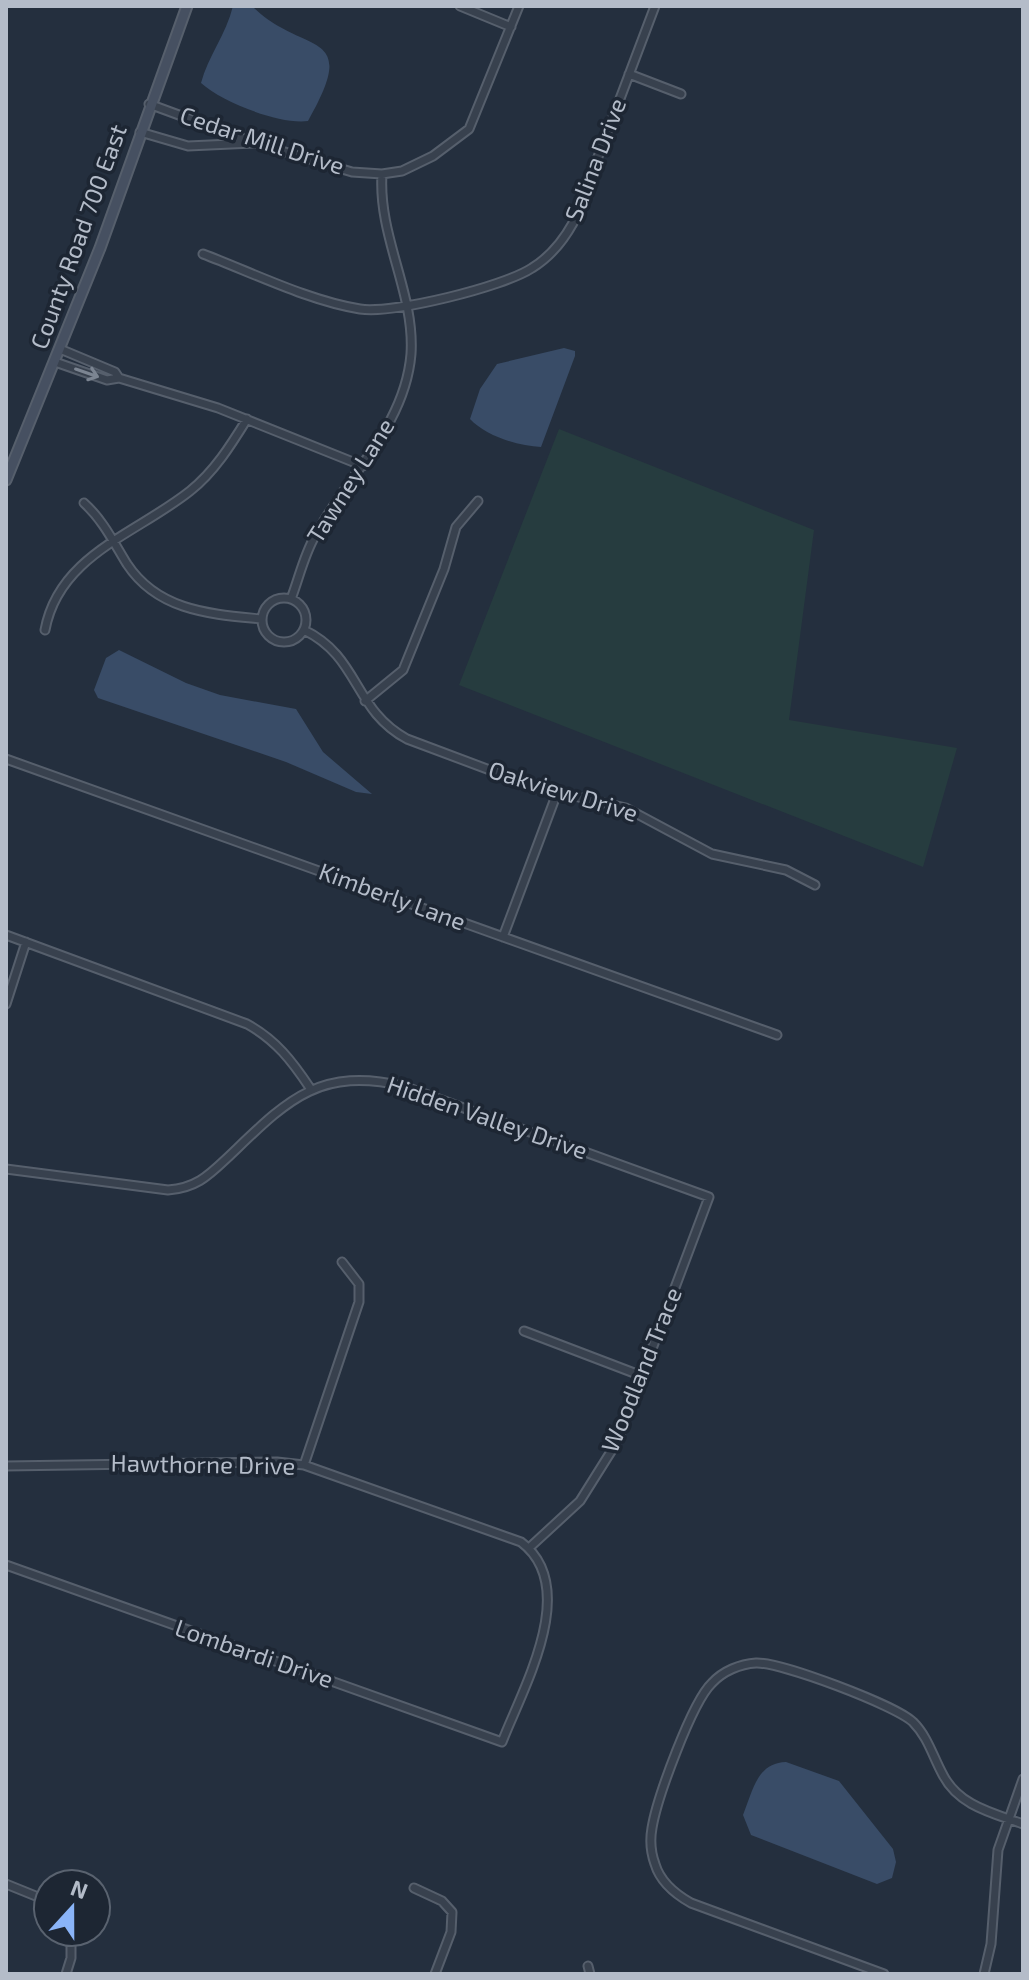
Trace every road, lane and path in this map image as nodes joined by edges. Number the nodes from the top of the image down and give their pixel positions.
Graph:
1 (187, 6) edge
2 (460, 6) edge
3 (519, 6) edge
4 (655, 6) edge
5 (511, 27) junction
6 (629, 74) junction
7 (681, 94) dead end
8 (149, 104) junction
9 (140, 132) junction
10 (255, 143) junction
11 (382, 174) junction
12 (203, 254) dead end
13 (405, 307) junction
14 (60, 349) junction
15 (55, 362) junction
16 (119, 378) junction
17 (247, 419) junction
18 (363, 466) junction
19 (6, 480) edge
20 (478, 501) dead end
21 (84, 503) dead end
22 (114, 543) junction
23 (291, 599) junction
24 (261, 619) junction
25 (45, 630) dead end
26 (304, 630) junction
27 (365, 701) junction
28 (6, 759) edge
29 (557, 793) junction
30 (815, 885) dead end
31 (6, 935) edge
32 (503, 937) junction
33 (26, 942) junction
34 (6, 1004) edge
35 (777, 1035) dead end
36 (310, 1088) junction
37 (6, 1169) edge
38 (667, 1181) joint
39 (342, 1262) dead end
40 (524, 1331) dead end
41 (642, 1376) junction
42 (304, 1465) junction
43 (6, 1466) edge
44 (529, 1548) junction
45 (6, 1565) edge
46 (1023, 1779) edge
47 (1008, 1819) junction
48 (1023, 1824) edge
49 (6, 1884) edge
50 (414, 1888) dead end
51 (32, 1895) edge
52 (71, 1948) edge
53 (66, 1974) edge
54 (435, 1974) edge
55 (884, 1974) edge
56 (984, 1974) edge

1 - 8 main road, County Road 700 East
2 - 5 street
3 - 5 street, Cedar Mill Drive
4 - 6 street, Salina Drive
5 - 11 street, Cedar Mill Drive
6 - 7 street
6 - 13 street, Salina Drive
8 - 9 main road, County Road 700 East
8 - 10 street, Cedar Mill Drive
9 - 10 street
9 - 14 main road, County Road 700 East
10 - 11 street, Cedar Mill Drive
11 - 13 street, Tawney Lane
12 - 13 street, Salina Drive
13 - 18 street, Tawney Lane
14 - 15 main road, County Road 700 East
14 - 16 street
15 -> 16 street
15 - 19 main road, County Road 700 East
16 - 17 street
17 - 18 street
17 - 22 street
18 - 23 street, Tawney Lane
20 - 27 street
21 - 22 street
22 - 24 street
22 - 25 street
23 - 24 street
23 - 26 street
24 - 26 street
26 - 27 street, Oakview Drive
27 - 29 street, Oakview Drive
28 - 32 street, Kimberly Lane
29 - 30 street, Oakview Drive
29 - 32 street
31 - 33 street
32 - 35 street, Kimberly Lane
33 - 34 street
33 - 36 street
36 - 37 street, Hidden Valley Drive
36 - 38 street, Hidden Valley Drive
38 - 41 street, Woodland Trace
39 - 42 street
40 - 41 street
41 - 44 street, Woodland Trace
42 - 43 street, Hawthorne Drive
42 - 44 street, Hawthorne Drive
44 - 45 street, Lombardi Drive
46 - 47 street
47 - 48 street
47 - 55 street
47 - 56 street
49 - 51 street
50 - 54 street
52 - 53 street

